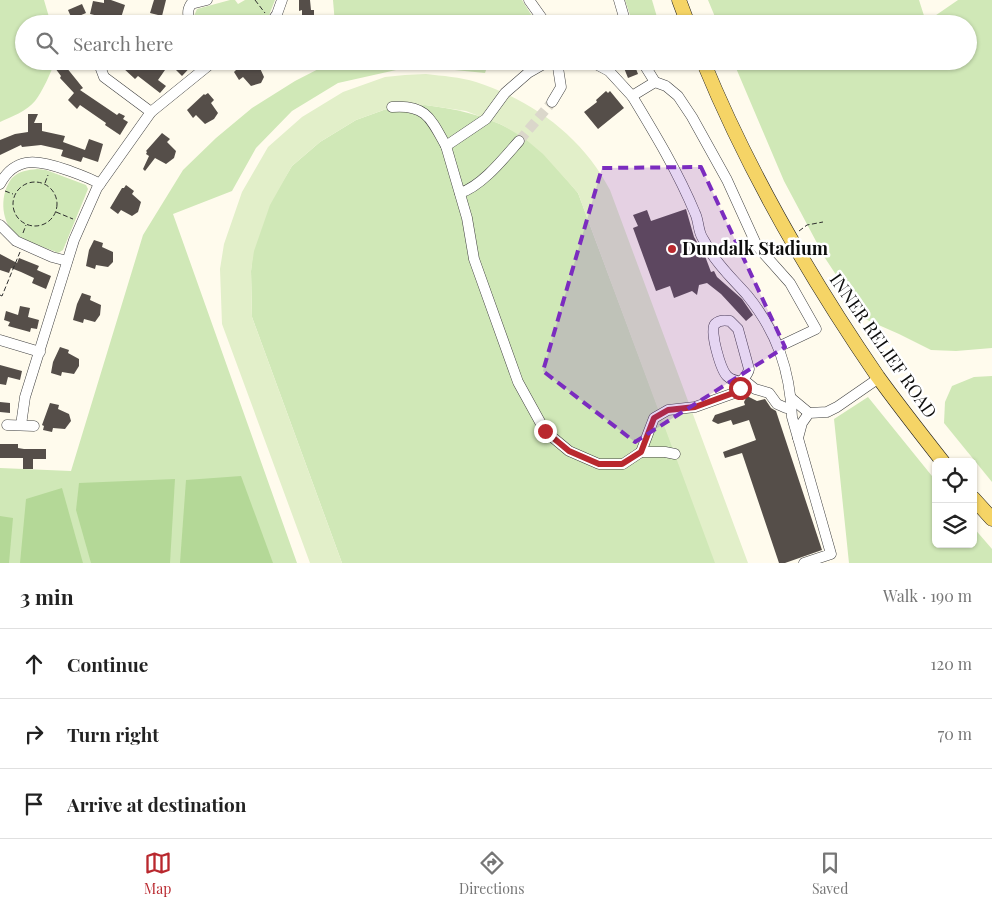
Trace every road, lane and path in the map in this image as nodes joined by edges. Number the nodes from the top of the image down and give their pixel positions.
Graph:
1 (207, 0) edge
2 (255, 0) edge
3 (282, 0) edge
4 (529, 0) edge
5 (618, 0) edge
6 (679, 0) edge
7 (188, 15) edge
8 (266, 15) edge
9 (276, 15) edge
10 (540, 15) edge
11 (623, 15) edge
12 (685, 15) edge
13 (101, 70) edge
14 (203, 70) edge
15 (533, 70) edge
16 (558, 70) edge
17 (607, 70) edge
18 (648, 70) edge
19 (707, 70) edge
20 (655, 82) junction
21 (632, 96) junction
22 (552, 102) tunnel mouth
23 (392, 107) dead end
24 (151, 112) junction
25 (519, 141) tunnel mouth
26 (446, 146) junction
27 (0, 184) edge
28 (100, 184) junction
29 (0, 188) edge
30 (460, 193) junction
31 (14, 195) junction
32 (56, 212) junction
33 (81, 222) junction
34 (823, 222) dead end
35 (0, 225) edge
36 (789, 236) junction
37 (23, 244) junction
38 (67, 261) junction
39 (0, 295) edge
40 (0, 340) edge
41 (778, 347) junction
42 (40, 352) junction
43 (879, 378) junction
44 (743, 381) junction
45 (789, 403) junction
46 (809, 413) junction
47 (7, 424) dead end
48 (21, 425) junction
49 (34, 426) dead end
50 (798, 438) junction
51 (641, 452) junction
52 (675, 454) dead end
53 (940, 458) edge
54 (977, 502) edge
55 (992, 519) edge
56 (804, 563) edge

1 - 7 street
2 - 8 path
3 - 9 street
4 - 10 street
5 - 11 street
6 - 12 main road
13 - 24 street
14 - 24 street
15 - 26 street
16 - 22 street
17 - 21 street
18 - 20 street
19 - 36 main road, INNER RELIEF ROAD
20 - 21 street
20 - 41 street
21 - 41 street
23 - 26 street
24 - 28 street
25 - 30 street
26 - 30 street
27 - 28 street
28 - 33 street
29 - 31 path
30 - 51 street
31 - 32 path
31 - 32 path
32 - 33 path
33 - 38 street
34 - 36 path
35 - 37 street
36 - 43 main road, INNER RELIEF ROAD
37 - 38 street
37 - 39 path
38 - 42 street
40 - 42 street
41 - 45 street
42 - 48 street
43 - 46 street
43 - 53 main road, INNER RELIEF ROAD
44 - 44 street
44 - 45 street
44 - 51 street
45 - 46 street
45 - 50 street
46 - 50 street
47 - 48 street
48 - 49 street
50 - 56 street
51 - 52 street
54 - 55 main road

